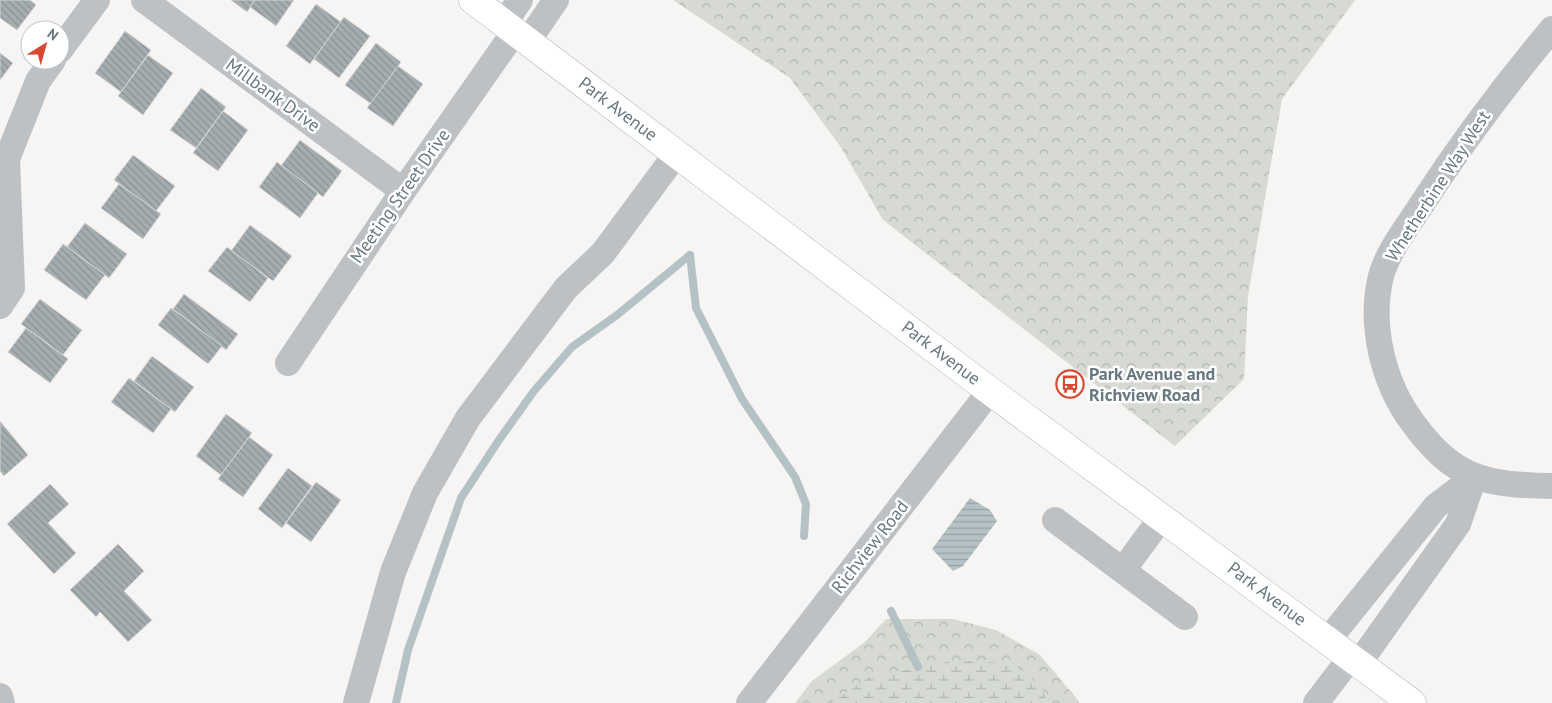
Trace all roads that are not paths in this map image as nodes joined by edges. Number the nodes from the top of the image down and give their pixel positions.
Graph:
1 (97, 0) edge
2 (144, 0) edge
3 (473, 0) edge
4 (520, 0) edge
5 (556, 0) edge
6 (1552, 29) edge
7 (516, 32) junction
8 (70, 36) edge
9 (46, 70) edge
10 (677, 153) junction
11 (3, 159) edge
12 (402, 190) junction
13 (0, 306) edge
14 (288, 363) dead end
15 (990, 391) junction
16 (1474, 477) junction
17 (1552, 486) edge
18 (1162, 517) junction
19 (1055, 520) dead end
20 (1123, 570) junction
21 (1185, 617) dead end
22 (1328, 640) junction
23 (1355, 660) junction
24 (0, 696) edge
25 (2, 703) edge
26 (356, 703) edge
27 (749, 703) edge
28 (1316, 703) edge
29 (1412, 703) edge

1 - 8 street
2 - 12 street, Millbank Drive
3 - 7 main road, Park Avenue
4 - 7 street
5 - 7 street
6 - 16 street, Whetherbine Way West
7 - 10 main road, Park Avenue
7 - 12 street, Meeting Street Drive
9 - 11 street
10 - 15 main road, Park Avenue
10 - 26 street
11 - 13 street
12 - 14 street, Meeting Street Drive
15 - 18 main road, Park Avenue
15 - 27 street, Richview Road
16 - 17 street, Whetherbine Way West
16 - 22 street
16 - 23 street
18 - 20 street
18 - 22 main road, Park Avenue
19 - 20 street
20 - 21 street
22 - 23 main road, Park Avenue
23 - 28 street
23 - 29 main road, Park Avenue
24 - 25 street

